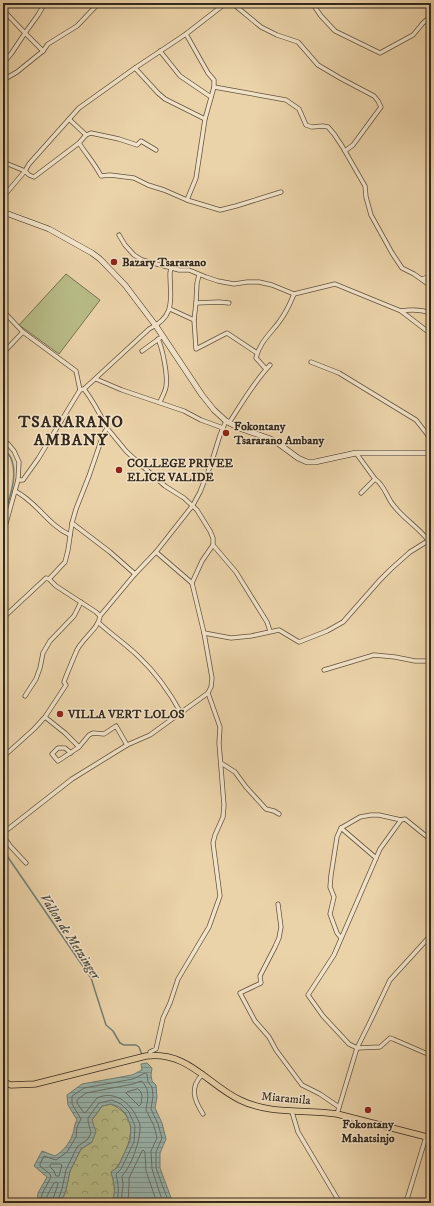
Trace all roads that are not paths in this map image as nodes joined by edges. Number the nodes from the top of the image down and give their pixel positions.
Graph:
1 (45, 3) edge
2 (99, 3) edge
3 (216, 3) edge
4 (226, 3) edge
5 (232, 3) edge
6 (312, 3) edge
7 (219, 8) junction
8 (3, 10) edge
9 (431, 16) edge
10 (25, 33) junction
11 (186, 34) junction
12 (43, 51) junction
13 (160, 51) junction
14 (3, 63) edge
15 (135, 68) junction
16 (3, 80) edge
17 (214, 87) junction
18 (210, 97) junction
19 (205, 118) junction
20 (69, 119) junction
21 (86, 135) junction
22 (79, 143) junction
23 (156, 150) dead end
24 (345, 150) junction
25 (3, 162) edge
26 (25, 171) junction
27 (281, 192) dead end
28 (3, 197) edge
29 (187, 200) junction
30 (3, 212) edge
31 (118, 235) dead end
32 (171, 268) junction
33 (199, 274) junction
34 (431, 276) edge
35 (422, 279) junction
36 (431, 286) edge
37 (294, 294) junction
38 (196, 303) junction
39 (229, 303) dead end
40 (170, 309) junction
41 (3, 311) edge
42 (401, 311) junction
43 (431, 312) edge
44 (5, 317) edge
45 (194, 320) junction
46 (156, 326) junction
47 (23, 332) junction
48 (431, 334) edge
49 (160, 338) junction
50 (142, 351) dead end
51 (3, 353) edge
52 (257, 353) junction
53 (311, 362) dead end
54 (270, 365) dead end
55 (266, 369) junction
56 (96, 379) junction
57 (82, 390) junction
58 (160, 402) junction
59 (227, 422) junction
60 (107, 428) junction
61 (223, 428) junction
62 (3, 440) edge
63 (431, 442) edge
64 (356, 453) junction
65 (431, 453) edge
66 (375, 479) junction
67 (18, 480) junction
68 (15, 491) junction
69 (361, 493) dead end
70 (193, 505) junction
71 (72, 523) junction
72 (3, 534) edge
73 (70, 534) junction
74 (430, 540) edge
75 (214, 545) junction
76 (156, 552) junction
77 (135, 574) junction
78 (49, 579) junction
79 (192, 583) junction
80 (81, 602) junction
81 (100, 616) junction
82 (3, 618) edge
83 (99, 623) junction
84 (270, 631) junction
85 (204, 633) junction
86 (431, 661) edge
87 (324, 670) dead end
88 (208, 693) junction
89 (25, 696) dead end
90 (181, 713) junction
91 (45, 717) junction
92 (127, 745) junction
93 (79, 747) junction
94 (71, 752) junction
95 (3, 757) edge
96 (220, 763) junction
97 (279, 814) dead end
98 (401, 820) junction
99 (341, 828) junction
100 (3, 833) edge
101 (3, 836) edge
102 (431, 840) edge
103 (376, 858) junction
104 (26, 863) dead end
105 (278, 904) dead end
106 (431, 935) edge
107 (341, 938) junction
108 (357, 1048) junction
109 (431, 1054) edge
110 (150, 1056) junction
111 (203, 1074) junction
112 (3, 1082) edge
113 (339, 1107) junction
114 (292, 1112) junction
115 (203, 1114) dead end
116 (337, 1114) junction
117 (428, 1138) edge
118 (340, 1203) edge
119 (405, 1203) edge

1 - 10 street
2 - 12 street
3 - 7 street
4 - 7 street
5 - 24 street
6 - 9 street
7 - 11 street
8 - 10 street
10 - 12 street
10 - 14 street
11 - 13 street
11 - 17 street
12 - 16 street
13 - 15 street
13 - 18 street
15 - 19 street
15 - 20 street
17 - 18 street
17 - 24 street
18 - 19 street
19 - 29 street
20 - 21 street
20 - 26 street
21 - 22 street
21 - 23 street
22 - 26 street
22 - 29 street
24 - 35 street
25 - 26 street
26 - 28 street
27 - 29 street
30 - 46 street
31 - 32 street
32 - 33 street
32 - 40 street
33 - 37 street
33 - 38 street
34 - 35 street
35 - 36 street
37 - 42 street
37 - 52 street
38 - 39 street
38 - 45 street
40 - 45 street
40 - 46 street
41 - 44 street
42 - 43 street
42 - 48 street
44 - 47 street
45 - 52 street
46 - 49 street
46 - 56 street
47 - 51 street
47 - 57 street
49 - 50 street
49 - 58 street
49 - 59 street
52 - 55 street
53 - 63 street
54 - 55 street
55 - 59 street
56 - 57 street
56 - 58 street
57 - 60 street
57 - 67 street
58 - 61 street
59 - 61 street
59 - 64 street
60 - 70 street
60 - 71 street
61 - 70 street
62 - 67 street
64 - 65 street
64 - 66 street
66 - 69 street
66 - 74 street
67 - 68 street
68 - 72 street
68 - 73 street
70 - 75 street
70 - 76 street
71 - 73 street
71 - 77 street
73 - 78 street
74 - 84 street
75 - 79 street
75 - 84 street
76 - 77 street
76 - 79 street
77 - 81 street
78 - 80 street
78 - 82 street
79 - 85 street
80 - 81 street
80 - 89 street
81 - 83 street
83 - 90 street
83 - 91 street
84 - 85 street
85 - 88 street
86 - 87 street
88 - 90 street
88 - 96 street
90 - 92 street
91 - 93 street
91 - 95 street
92 - 93 street
92 - 100 street
93 - 94 street
94 - 94 street
96 - 97 street
96 - 110 street
98 - 99 street
98 - 102 street
98 - 103 street
99 - 103 street
99 - 107 street
101 - 104 street
103 - 107 street
105 - 113 street
106 - 108 street
107 - 108 street
108 - 109 street
108 - 113 street
110 - 111 main road, Miaramila
110 - 112 main road
111 - 114 main road, Miaramila
111 - 115 street
113 - 116 street
114 - 116 main road, Miaramila
114 - 118 street
116 - 117 main road, Miaramila
117 - 119 street

